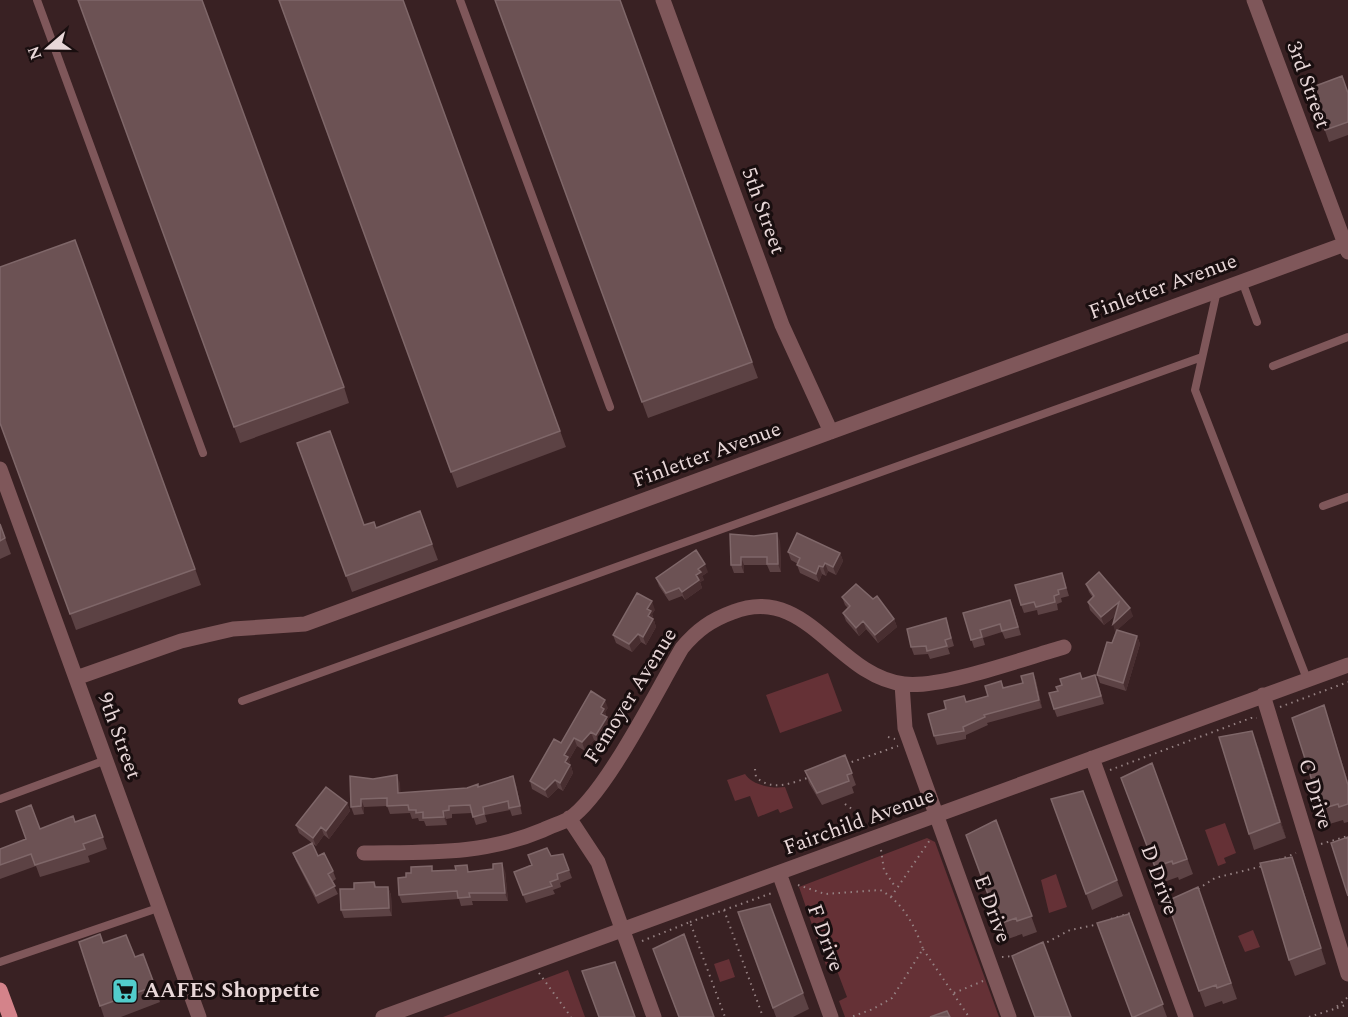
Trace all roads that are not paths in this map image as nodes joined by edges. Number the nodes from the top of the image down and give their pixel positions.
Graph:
1 (37, 0) edge
2 (460, 0) edge
3 (663, 0) edge
4 (1254, 0) edge
5 (1346, 248) edge
6 (1242, 280) junction
7 (1218, 289) junction
8 (1257, 322) dead end
9 (1348, 337) edge
10 (1202, 357) junction
11 (1273, 366) dead end
12 (610, 406) dead end
13 (831, 432) junction
14 (203, 453) dead end
15 (0, 469) edge
16 (1348, 497) edge
17 (1323, 506) dead end
18 (1064, 647) dead end
19 (1348, 665) edge
20 (76, 678) junction
21 (1307, 679) junction
22 (902, 684) junction
23 (1263, 695) junction
24 (242, 701) dead end
25 (1092, 758) junction
26 (106, 760) junction
27 (0, 799) edge
28 (935, 816) junction
29 (569, 819) junction
30 (364, 853) dead end
31 (779, 873) junction
32 (158, 908) junction
33 (622, 930) junction
34 (0, 962) edge
35 (1348, 974) edge
36 (0, 990) edge
37 (196, 1016) edge
38 (10, 1017) edge
39 (383, 1017) edge
40 (654, 1017) edge
41 (831, 1017) edge
42 (1009, 1017) edge
43 (1186, 1017) edge

1 - 14 lane
2 - 12 lane
3 - 13 street, 5th Street
4 - 5 street, 3rd Street
5 - 6 street, Finletter Avenue
6 - 7 street, Finletter Avenue
6 - 8 lane
7 - 10 lane
7 - 13 street, Finletter Avenue
9 - 11 lane
10 - 21 lane
10 - 24 lane
13 - 20 street, Finletter Avenue
15 - 20 street, 9th Street
16 - 17 lane
18 - 22 street, Femoyer Avenue
19 - 21 street, Fairchild Avenue
20 - 26 street, 9th Street
21 - 23 street, Fairchild Avenue
22 - 28 street, E Drive
22 - 29 street, Femoyer Avenue
23 - 25 street, Fairchild Avenue
23 - 35 street, C Drive
25 - 28 street, Fairchild Avenue
25 - 43 street, D Drive
26 - 27 lane
26 - 32 street, 9th Street
28 - 31 street, Fairchild Avenue
28 - 42 street, E Drive
29 - 30 street, Femoyer Avenue
29 - 33 street
31 - 33 street, Fairchild Avenue
31 - 41 street, F Drive
32 - 34 lane
32 - 37 street, 9th Street
33 - 39 street, Fairchild Avenue
33 - 40 street
36 - 38 main road

